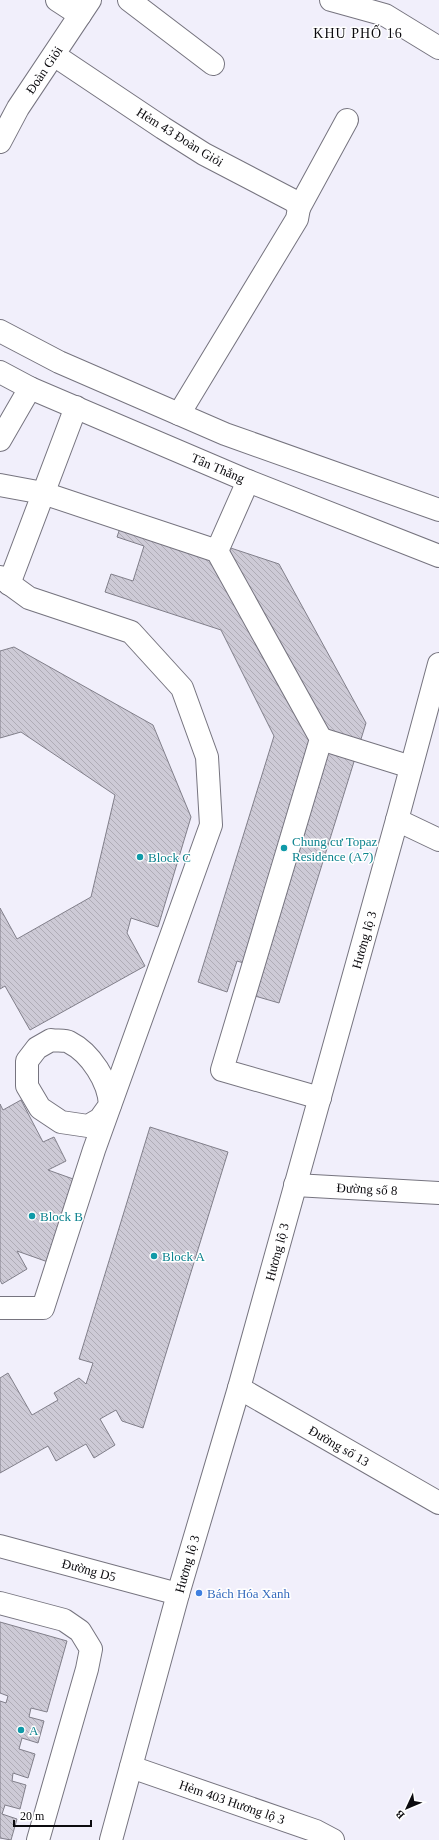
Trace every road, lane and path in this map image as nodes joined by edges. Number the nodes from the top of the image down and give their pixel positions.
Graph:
1 (57, 0) edge
2 (129, 0) edge
3 (331, 0) edge
4 (85, 7) edge
5 (439, 48) edge
6 (54, 55) junction
7 (213, 64) dead end
8 (347, 120) dead end
9 (0, 142) edge
10 (298, 214) junction
11 (0, 331) edge
12 (0, 372) edge
13 (30, 388) junction
14 (76, 407) junction
15 (180, 414) junction
16 (0, 440) edge
17 (248, 481) junction
18 (0, 485) edge
19 (43, 493) junction
20 (439, 510) edge
21 (217, 550) junction
22 (439, 556) edge
23 (4, 581) edge
24 (439, 664) edge
25 (321, 739) junction
26 (411, 768) junction
27 (397, 820) junction
28 (439, 840) edge
29 (320, 1098) junction
30 (295, 1185) junction
31 (439, 1193) edge
32 (0, 1308) edge
33 (239, 1388) junction
34 (439, 1503) edge
35 (0, 1546) edge
36 (178, 1594) junction
37 (0, 1604) edge
38 (131, 1767) junction
39 (321, 1837) edge
40 (38, 1840) edge
41 (111, 1840) edge

1 - 4 street
2 - 7 street
3 - 5 street
4 - 6 street, Đoàn Giỏi
6 - 9 street, Đoàn Giỏi
6 - 10 street, Hẻm 43 Đoàn Giỏi
8 - 10 street
10 - 15 street
11 - 15 street
12 - 13 street, Tân Thắng
13 - 14 street, Tân Thắng
13 - 16 street
14 - 17 street, Tân Thắng
14 - 19 street
15 - 20 street
17 - 21 street
17 - 22 street, Tân Thắng
18 - 19 street
19 - 21 street
19 - 23 street
21 - 25 street
23 - 32 street
24 - 26 street, Hương lộ 3
25 - 26 street
25 - 29 street
26 - 27 street, Hương lộ 3
27 - 28 street
27 - 29 street, Hương lộ 3
29 - 30 street, Hương lộ 3
30 - 31 street, Đường số 8
30 - 33 street, Hương lộ 3
33 - 34 street, Đường số 13
33 - 36 street, Hương lộ 3
35 - 36 street, Đường D5
36 - 38 street, Hương lộ 3
37 - 40 street
38 - 39 street, Hẻm 403 Hương lộ 3
38 - 41 street, Hương lộ 3

